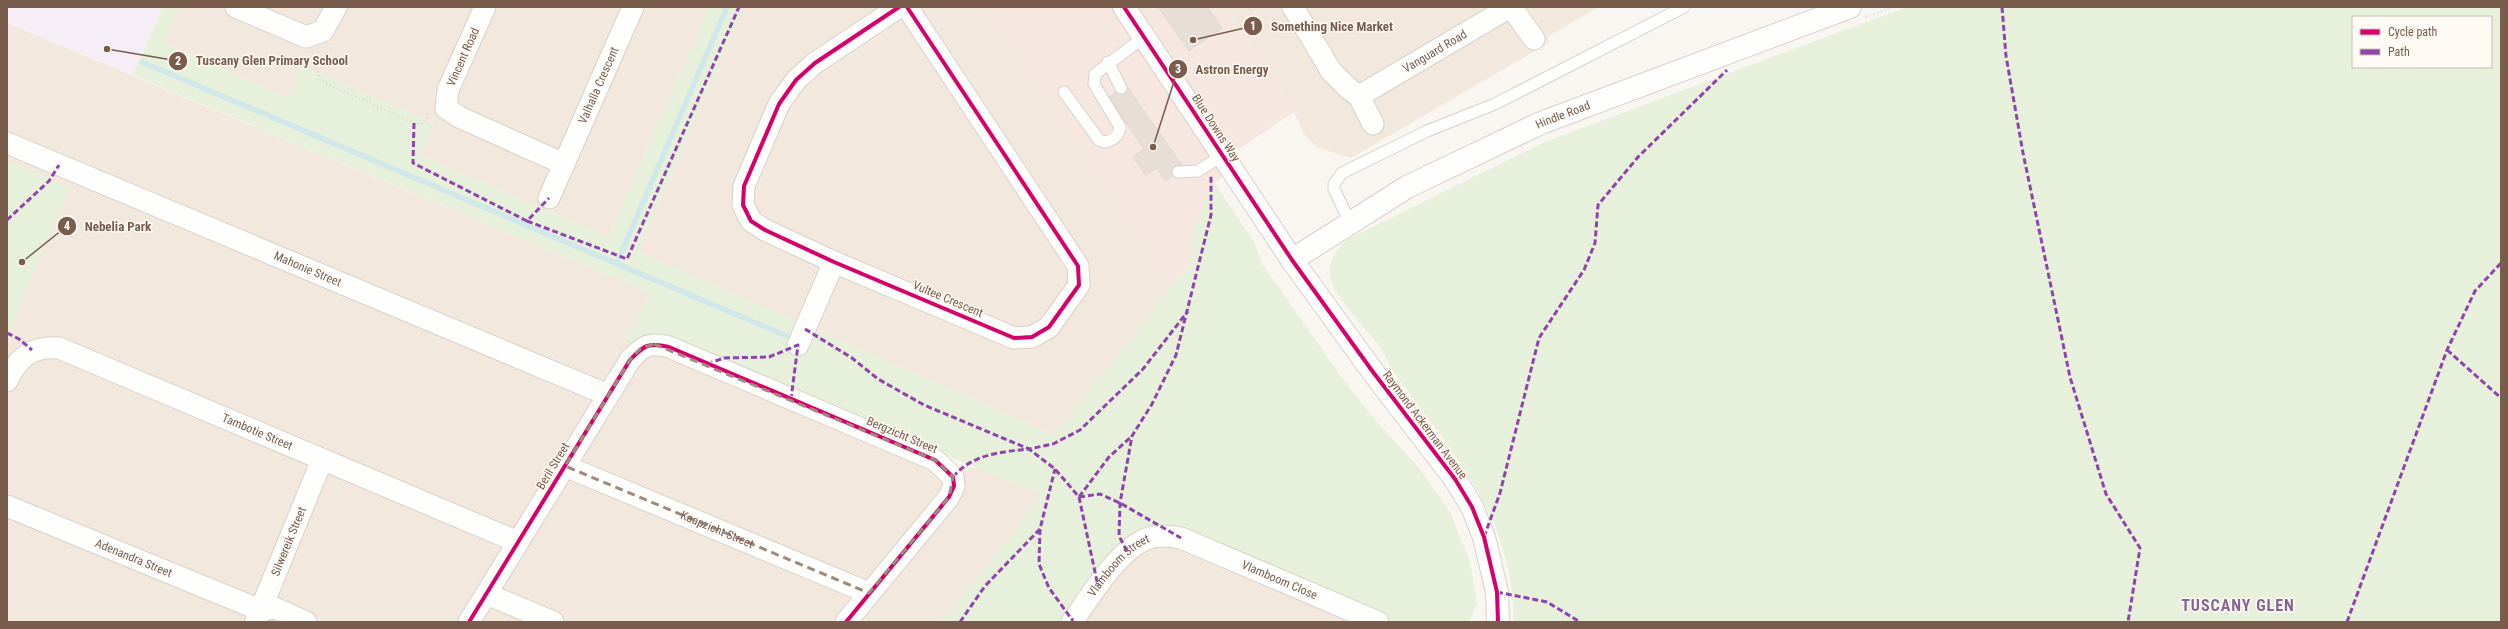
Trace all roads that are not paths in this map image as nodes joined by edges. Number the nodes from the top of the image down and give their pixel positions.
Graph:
1 (236, 7) edge
2 (336, 7) edge
3 (485, 7) edge
4 (633, 7) edge
5 (899, 7) edge
6 (907, 7) edge
7 (1124, 7) edge
8 (1293, 7) edge
9 (1510, 7) edge
10 (1684, 7) edge
11 (1850, 7) edge
12 (1144, 37) junction
13 (1534, 39) dead end
14 (1108, 62) junction
15 (1121, 88) dead end
16 (1064, 92) dead end
17 (1359, 96) junction
18 (1374, 124) dead end
19 (7, 144) edge
20 (1223, 155) junction
21 (564, 164) junction
22 (1178, 172) dead end
23 (549, 198) dead end
24 (1350, 222) junction
25 (1292, 260) junction
26 (834, 262) junction
27 (798, 345) dead end
28 (669, 347) joint
29 (7, 380) edge
30 (608, 396) junction
31 (322, 460) junction
32 (565, 466) junction
33 (7, 506) edge
34 (1181, 538) joint
35 (518, 542) junction
36 (869, 593) junction
37 (487, 594) junction
38 (258, 616) edge
39 (306, 622) edge
40 (469, 622) edge
41 (554, 622) edge
42 (846, 622) edge
43 (1072, 622) edge
44 (1378, 622) edge
45 (1498, 622) edge

1 - 2 street
3 - 21 street, Vincent Road
4 - 21 street, Valhalla Crescent
5 - 26 street, Vultee Crescent
6 - 26 street, Vultee Crescent
7 - 12 street, Blue Downs Way
8 - 17 street
9 - 13 street
9 - 17 street, Vanguard Road
10 - 24 lane
11 - 24 street, Hindle Road
12 - 14 lane
12 - 20 street, Blue Downs Way
14 - 15 lane
14 - 16 lane
17 - 18 street
19 - 30 street, Mahonie Street
20 - 22 lane
20 - 25 street, Blue Downs Way
21 - 23 street, Valhalla Crescent
24 - 25 street, Hindle Road
25 - 45 street, Raymond Ackerman Avenue
26 - 27 street
28 - 30 street, Beril Street
28 - 36 street, Bergzicht Street
29 - 31 street, Tambotie Street
30 - 32 street, Beril Street
31 - 35 street, Tambotie Street
31 - 38 street, Silwereik Street
32 - 35 street, Beril Street
32 - 36 street, Kaapzicht Street
33 - 38 street, Adenandra Street
34 - 43 street, Vlamboom Street
34 - 44 street, Vlamboom Close
35 - 37 street, Beril Street
36 - 42 street, Bergzicht Street
37 - 40 street, Beril Street
37 - 41 street
38 - 39 street

